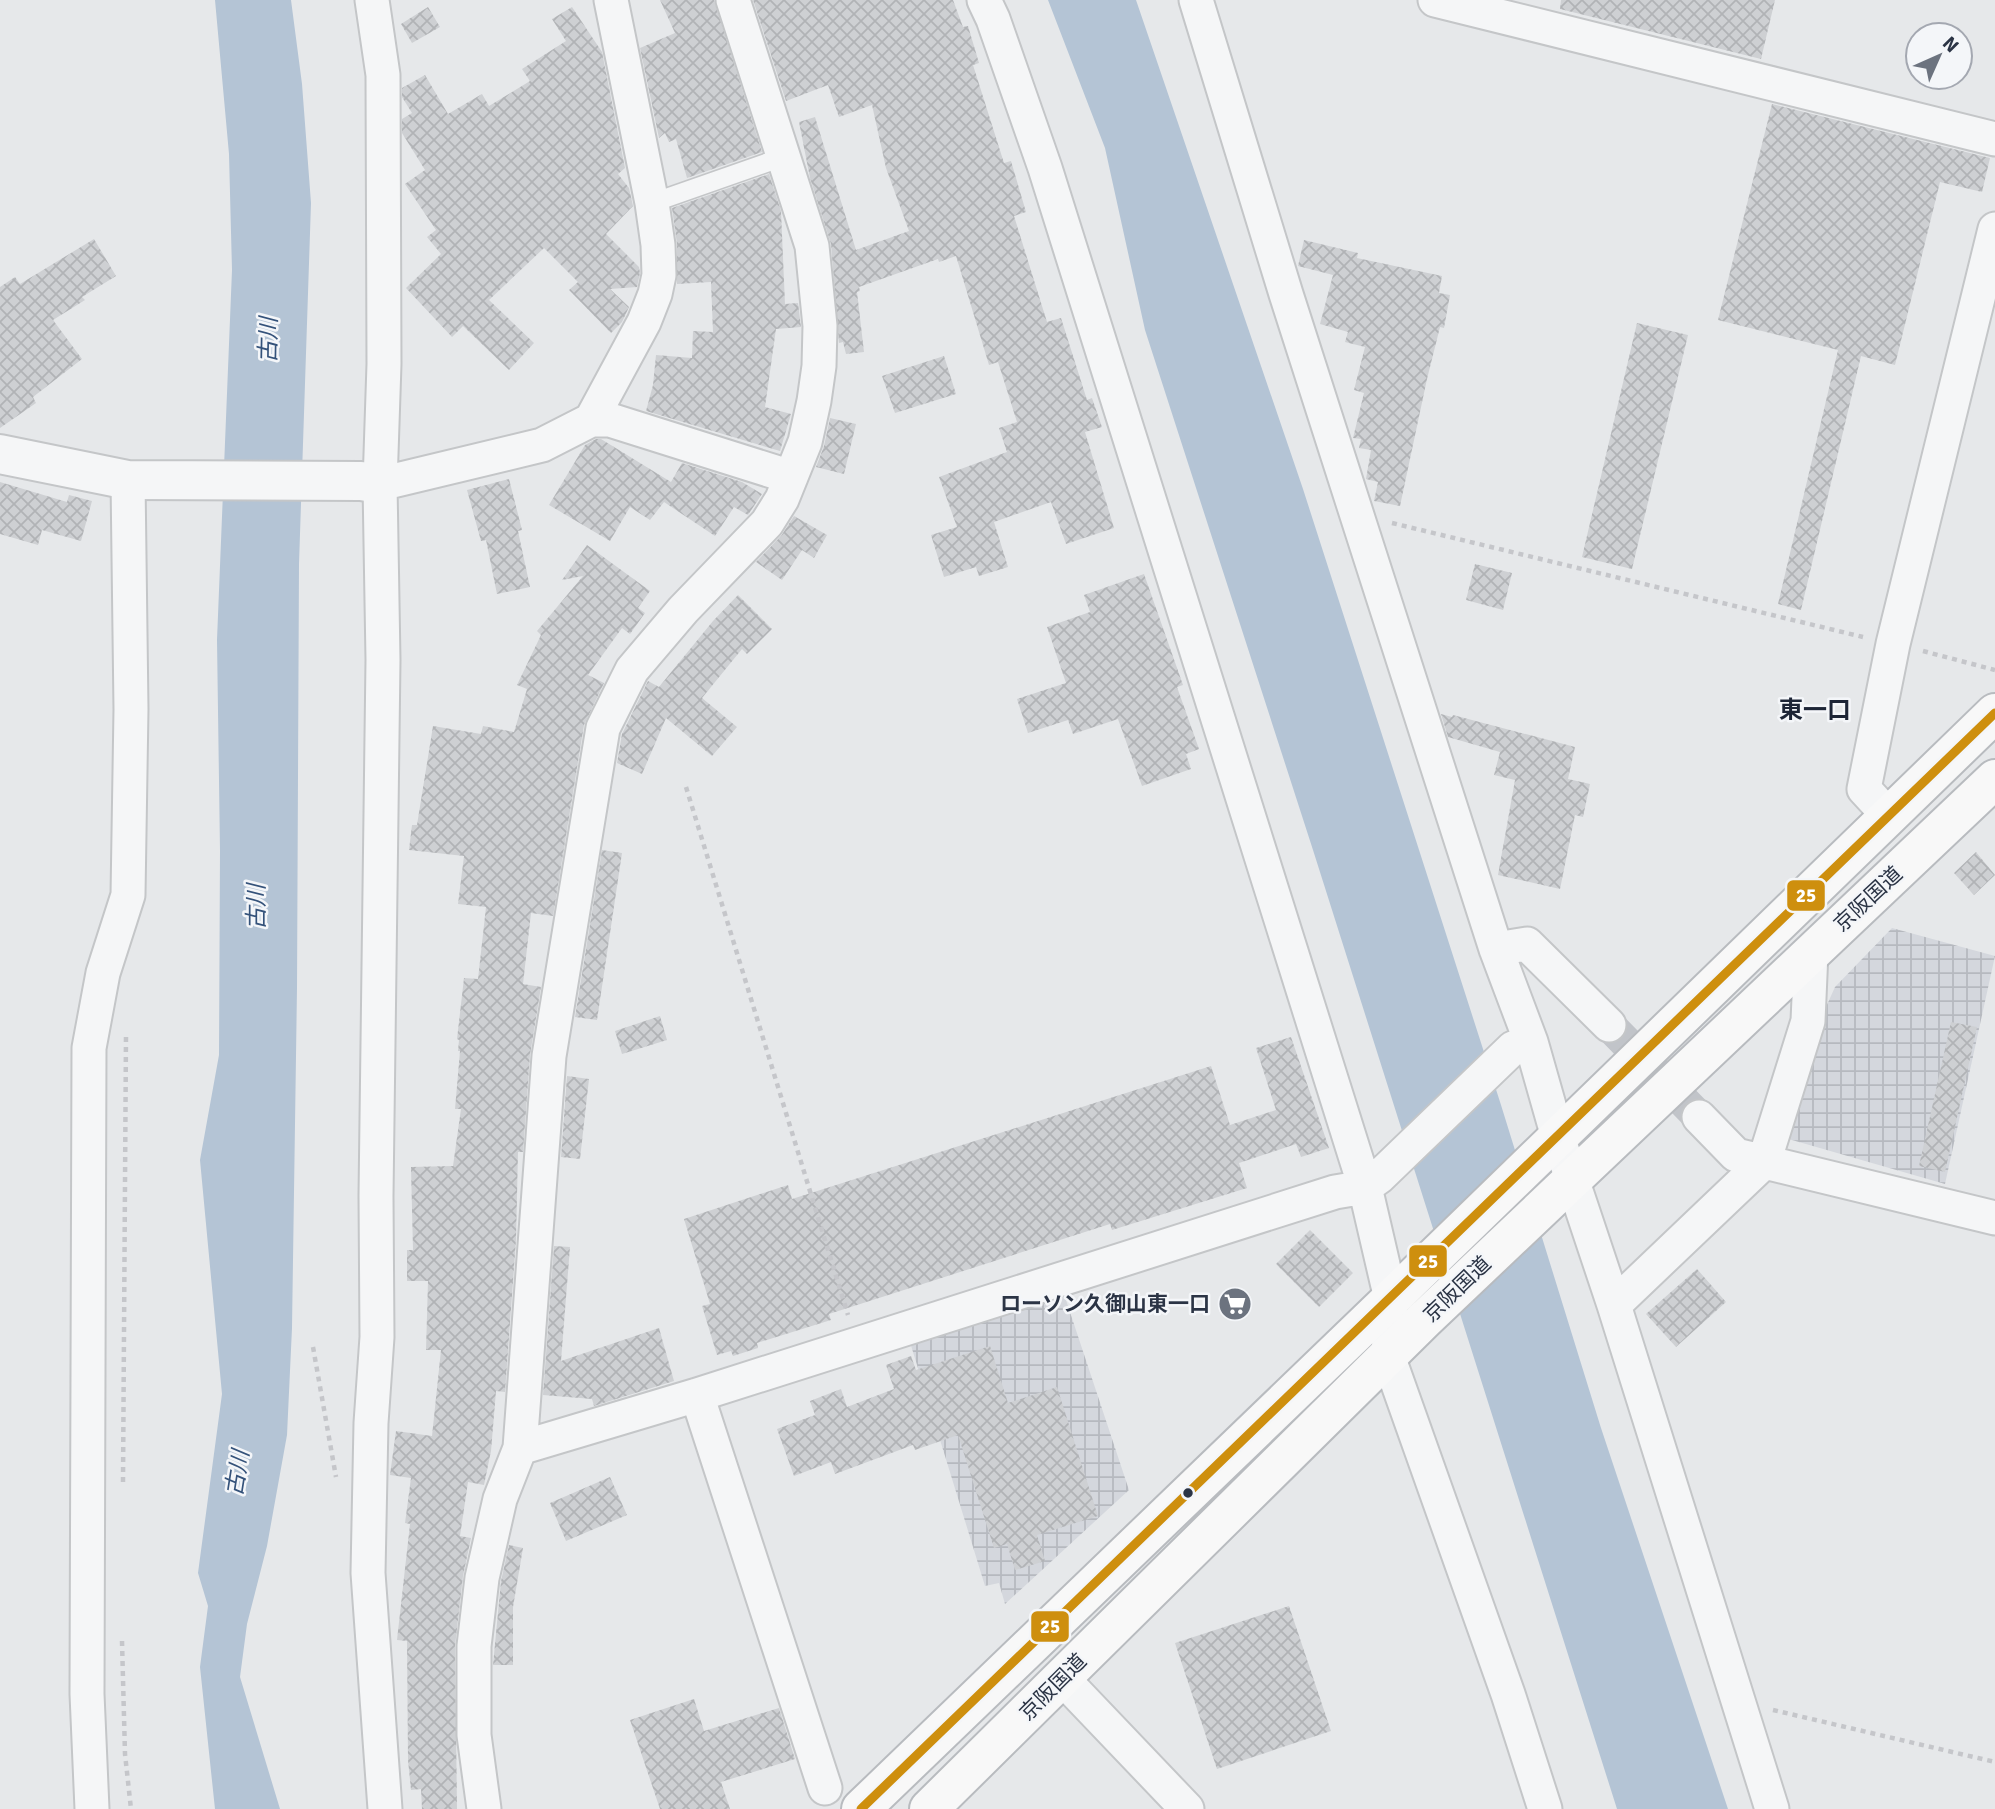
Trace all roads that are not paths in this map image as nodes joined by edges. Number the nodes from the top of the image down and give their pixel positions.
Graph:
1 (372, 0) edge
2 (611, 0) edge
3 (733, 0) edge
4 (984, 0) edge
5 (1196, 0) edge
6 (1435, 0) edge
7 (1995, 139) edge
8 (783, 157) junction
9 (652, 203) junction
10 (1995, 229) edge
11 (591, 420) junction
12 (0, 454) edge
13 (791, 477) junction
14 (137, 479) junction
15 (370, 483) junction
16 (1995, 713) edge
17 (1995, 779) edge
18 (1888, 815) junction
19 (1496, 949) junction
20 (1811, 952) junction
21 (1609, 1025) tunnel mouth
22 (1522, 1045) junction
23 (1699, 1117) tunnel mouth
24 (1552, 1143) junction
25 (1764, 1162) junction
26 (1371, 1182) junction
27 (1565, 1186) junction
28 (1995, 1218) edge
29 (1400, 1290) junction
30 (1615, 1305) junction
31 (1388, 1356) junction
32 (697, 1395) junction
33 (520, 1448) junction
34 (1062, 1678) junction
35 (824, 1788) dead end
36 (92, 1809) edge
37 (386, 1809) edge
38 (484, 1809) edge
39 (861, 1809) edge
40 (929, 1809) edge
41 (1187, 1809) edge
42 (1545, 1809) edge
43 (1772, 1809) edge

1 - 15 street
2 - 9 street
3 - 8 street
4 - 26 street
5 - 19 street
6 - 7 street
8 - 9 lane
8 - 13 street
9 - 11 street
10 - 18 street
11 - 13 street
11 - 15 street
12 - 14 street
13 - 33 street
14 - 15 street
14 - 36 street
15 - 37 street
16 - 18 highway, 京阪国道
17 - 20 highway, 京阪国道
18 - 24 highway, 京阪国道
19 - 21 street
19 - 22 street
20 - 25 street
20 - 27 highway, 京阪国道
22 - 24 street
22 - 26 street
23 - 25 street
24 - 27 street
24 - 29 highway, 京阪国道
25 - 28 street
25 - 30 street
26 - 29 street
26 - 32 street
27 - 30 street
27 - 31 highway, 京阪国道
29 - 31 street
29 - 39 highway, 京阪国道
30 - 43 street
31 - 34 highway, 京阪国道
31 - 42 street
32 - 33 street
32 - 35 street
33 - 38 street
34 - 40 highway, 京阪国道
34 - 41 street

